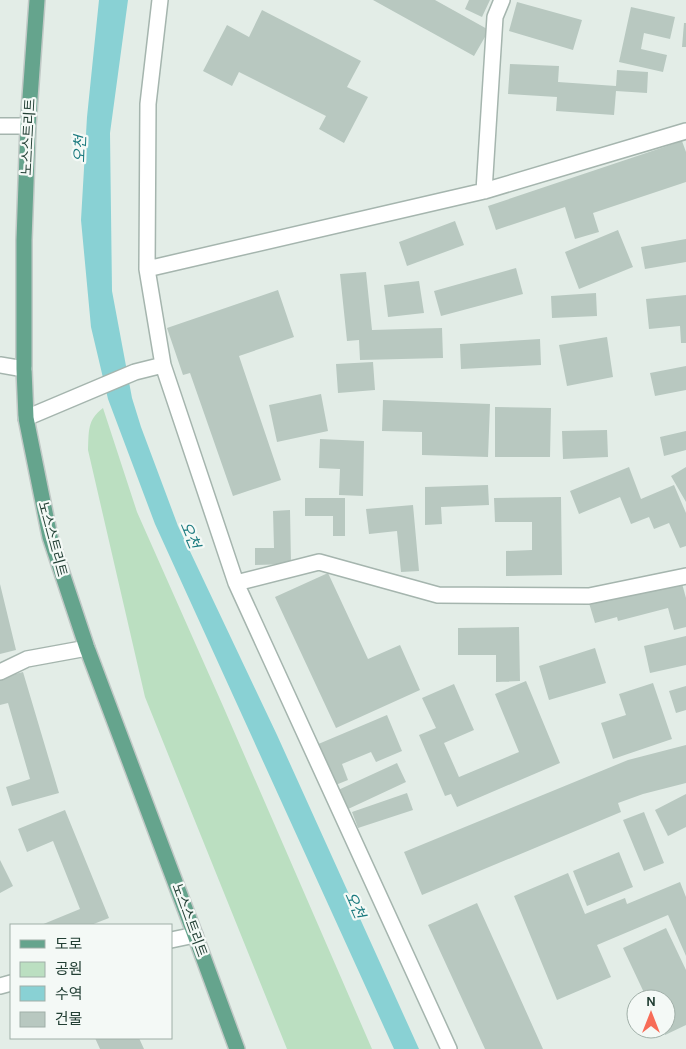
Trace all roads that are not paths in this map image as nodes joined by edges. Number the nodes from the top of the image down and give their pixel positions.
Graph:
1 (37, 0) edge
2 (160, 0) edge
3 (502, 0) edge
4 (0, 126) edge
5 (28, 126) junction
6 (686, 131) edge
7 (484, 191) junction
8 (147, 269) junction
9 (0, 365) edge
10 (163, 365) junction
11 (24, 369) junction
12 (26, 418) junction
13 (686, 576) edge
14 (236, 583) junction
15 (87, 648) junction
16 (0, 672) edge
17 (195, 935) junction
18 (172, 940) edge
19 (237, 1049) edge
20 (449, 1049) edge

1 - 5 main road, 노스스트리트
2 - 8 street
3 - 7 street
4 - 5 street
5 - 11 main road, 노스스트리트
6 - 7 street
7 - 8 street
8 - 10 street
9 - 11 street
10 - 12 street
10 - 14 street
11 - 12 main road, 노스스트리트
12 - 15 main road, 노스스트리트
13 - 14 street
14 - 20 street
15 - 16 street
15 - 17 main road, 노스스트리트
17 - 18 street
17 - 19 main road, 노스스트리트

